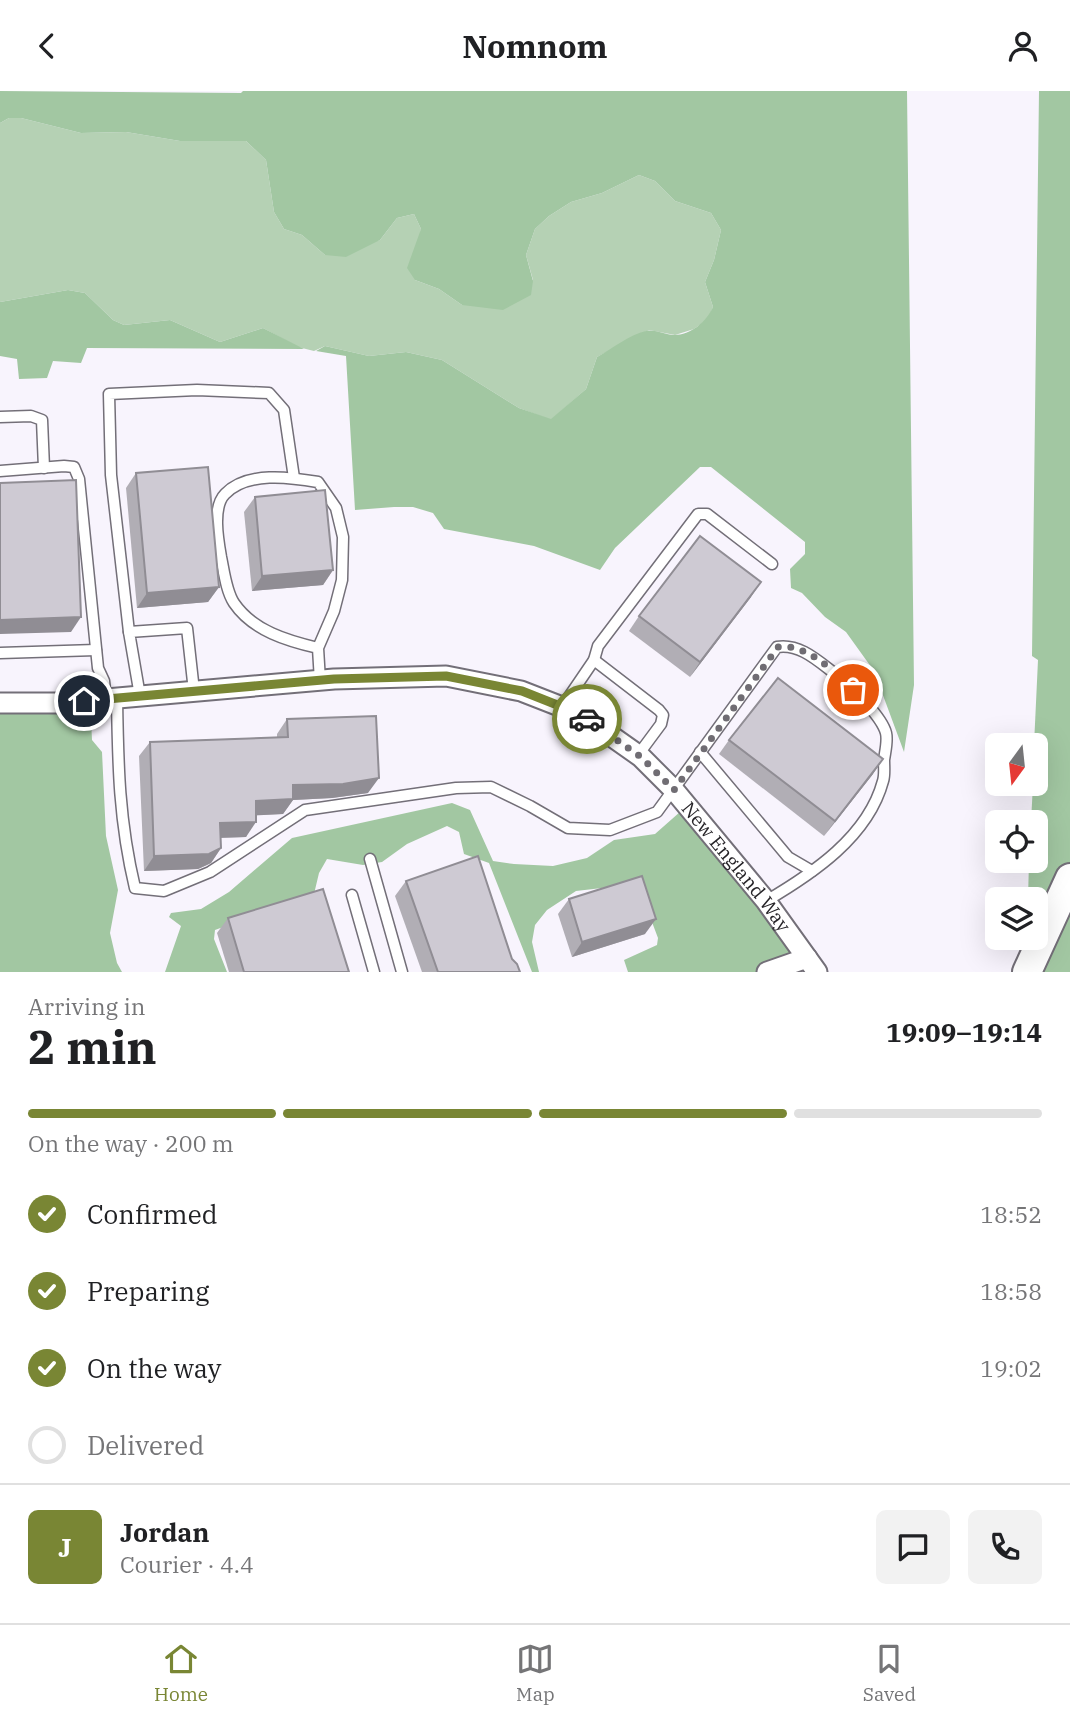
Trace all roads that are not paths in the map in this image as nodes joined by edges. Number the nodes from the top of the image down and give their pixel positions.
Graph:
1 (0, 417) edge
2 (44, 468) junction
3 (0, 471) edge
4 (294, 478) junction
5 (772, 564) dead end
6 (130, 632) junction
7 (318, 648) junction
8 (96, 650) junction
9 (0, 653) edge
10 (594, 660) junction
11 (320, 681) junction
12 (194, 691) junction
13 (140, 696) junction
14 (112, 699) junction
15 (0, 703) edge
16 (562, 707) junction
17 (700, 752) junction
18 (638, 755) junction
19 (674, 790) junction
20 (370, 859) dead end
21 (812, 871) junction
22 (1070, 878) edge
23 (352, 895) dead end
24 (766, 901) junction
25 (812, 965) edge
26 (374, 972) edge
27 (402, 972) edge
28 (767, 972) edge
29 (1027, 972) edge

1 - 2 lane
2 - 3 lane
2 - 8 lane
4 - 6 lane
4 - 7 lane
4 - 7 lane
5 - 10 lane
6 - 12 lane
6 - 13 lane
7 - 11 lane
8 - 9 lane
8 - 14 lane
10 - 16 lane
10 - 18 lane
11 - 12 street, New England Way
11 - 16 street, New England Way
12 - 13 street, New England Way
13 - 14 street, New England Way
14 - 15 street, New England Way
14 - 19 lane
16 - 18 street, New England Way
17 - 19 lane
17 - 21 lane
17 - 21 lane
18 - 19 street, New England Way
19 - 24 street, New England Way
20 - 27 lane
21 - 24 lane
22 - 29 main road
23 - 26 lane
24 - 25 street, New England Way
25 - 28 street

